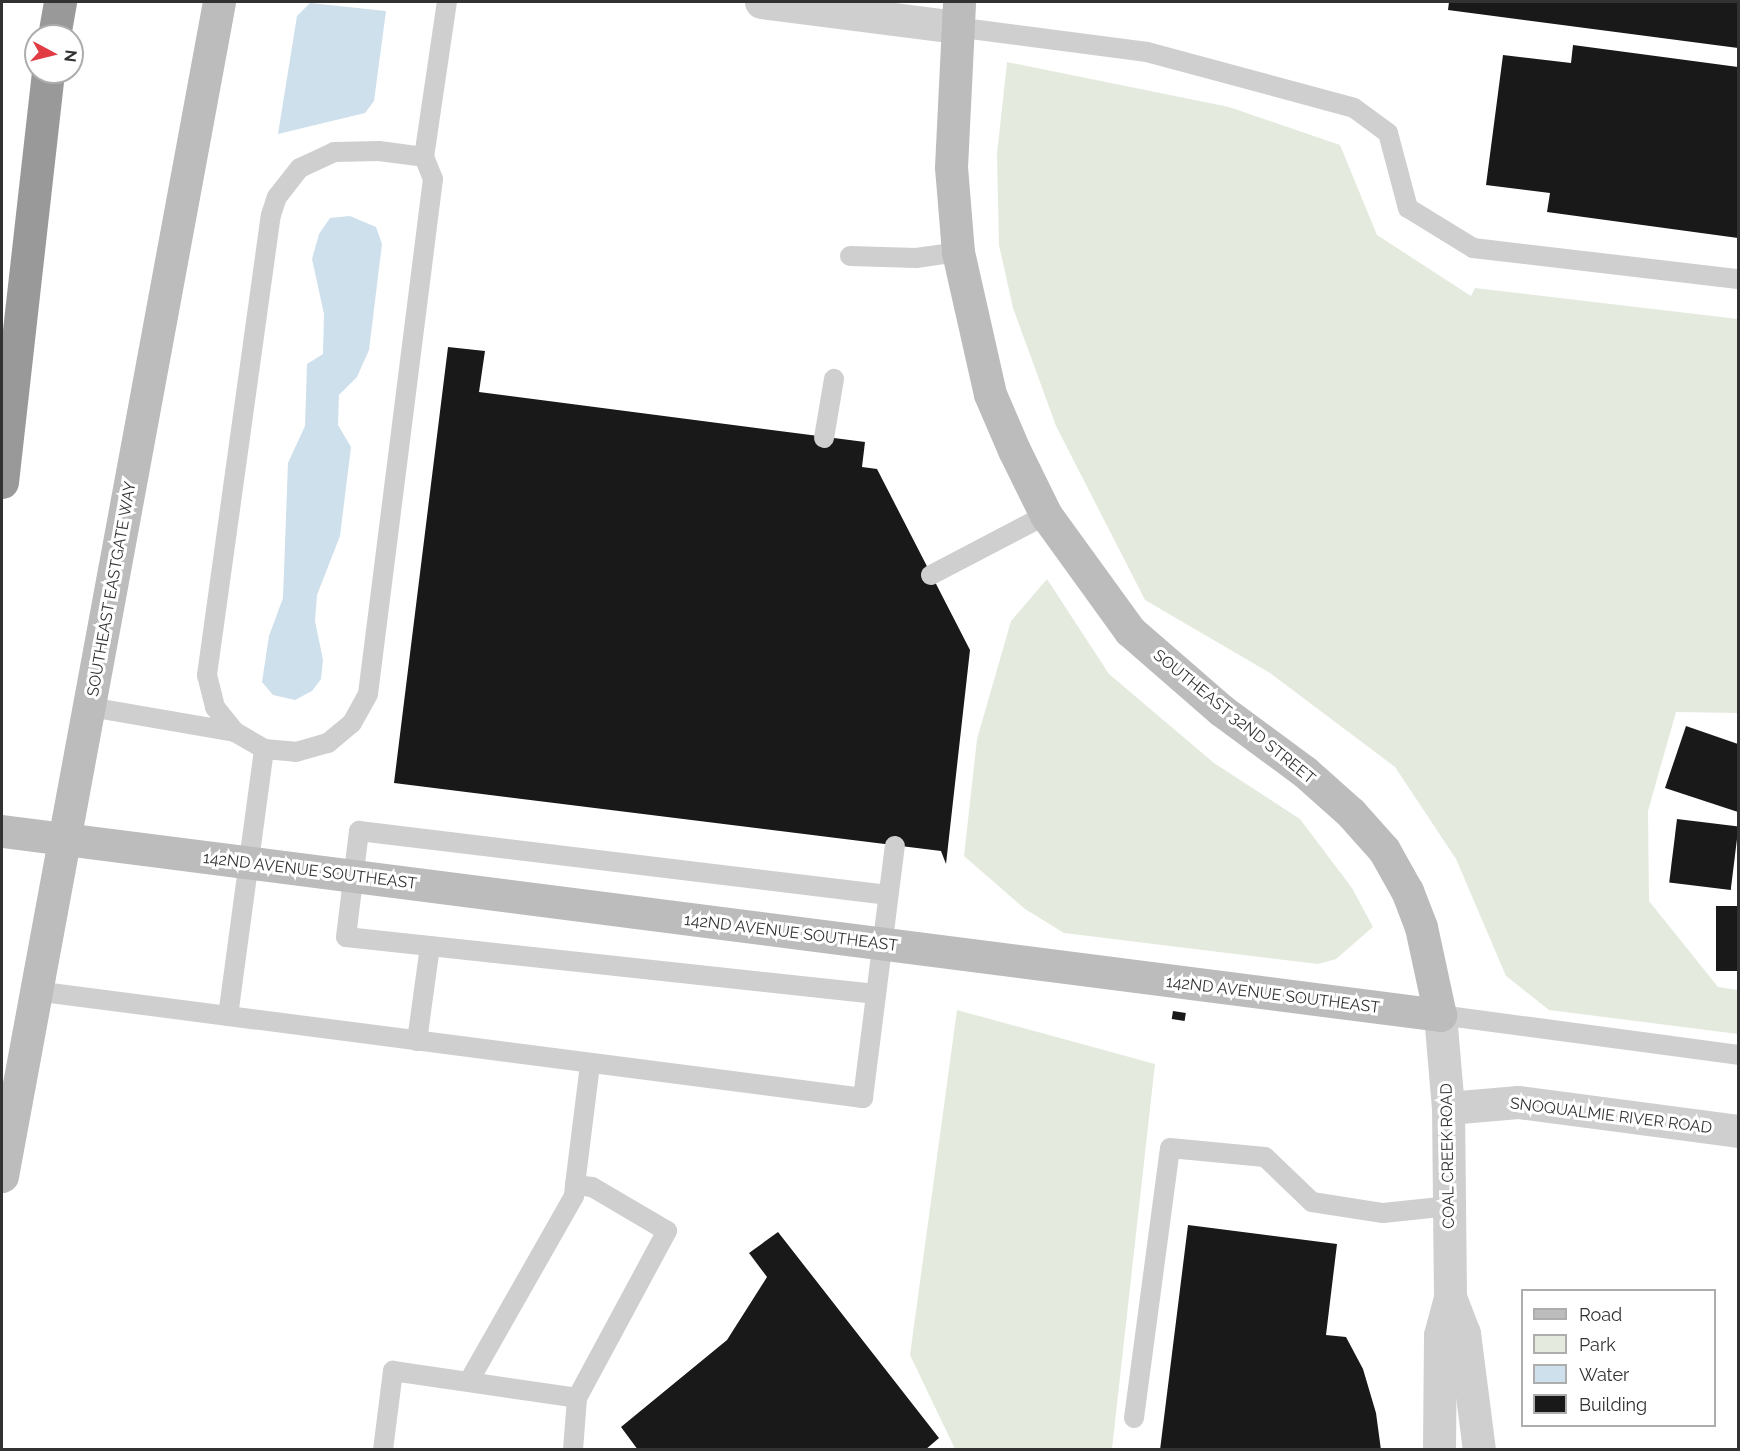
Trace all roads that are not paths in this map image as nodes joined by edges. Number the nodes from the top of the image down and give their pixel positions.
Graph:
1 (60, 2) edge
2 (219, 2) edge
3 (447, 2) edge
4 (761, 2) edge
5 (957, 14) edge
6 (56, 24) edge
7 (44, 84) edge
8 (46, 84) edge
9 (424, 157) junction
10 (958, 252) junction
11 (850, 256) dead end
12 (1738, 279) edge
13 (2, 287) edge
14 (834, 379) dead end
15 (824, 438) dead end
16 (2, 482) edge
17 (1046, 515) junction
18 (931, 575) dead end
19 (90, 707) junction
20 (235, 732) junction
21 (264, 748) junction
22 (2, 831) edge
23 (895, 846) dead end
24 (888, 896) junction
25 (429, 946) junction
26 (35, 991) junction
27 (876, 994) junction
28 (1440, 1015) junction
29 (228, 1016) junction
30 (417, 1041) junction
31 (1738, 1055) edge
32 (590, 1065) junction
33 (1448, 1108) junction
34 (1738, 1131) edge
35 (2, 1176) edge
36 (576, 1185) junction
37 (1450, 1206) junction
38 (1450, 1297) junction
39 (469, 1381) junction
40 (577, 1398) junction
41 (1134, 1418) dead end
42 (383, 1449) edge
43 (573, 1449) edge
44 (1438, 1449) edge
45 (1479, 1449) edge

1 - 6 highway
2 - 19 street, SOUTHEAST EASTGATE WAY
3 - 9 lane
4 - 5 street
5 - 10 street, SOUTHEAST 32ND STREET
5 - 12 lane
7 - 13 highway
8 - 16 highway
9 - 20 lane
9 - 21 lane
10 - 11 lane
10 - 17 street, SOUTHEAST 32ND STREET
14 - 15 lane
17 - 18 lane
17 - 28 street, SOUTHEAST 32ND STREET
19 - 20 lane
19 - 26 street, SOUTHEAST EASTGATE WAY
20 - 21 lane
21 - 29 lane
22 - 28 street, 142ND AVENUE SOUTHEAST
23 - 24 lane
24 - 25 lane
24 - 27 lane
25 - 27 lane
25 - 30 lane
26 - 29 lane
26 - 35 street, SOUTHEAST EASTGATE WAY
27 - 32 lane
28 - 31 lane
28 - 33 street, COAL CREEK ROAD
29 - 30 lane
30 - 32 lane
32 - 36 lane
33 - 34 street, SNOQUALMIE RIVER ROAD
33 - 37 street, COAL CREEK ROAD
36 - 39 lane
36 - 40 lane
37 - 38 street, COAL CREEK ROAD
37 - 41 lane
38 - 44 street, COAL CREEK ROAD
38 - 45 street, COAL CREEK ROAD
39 - 40 lane
39 - 42 lane
40 - 43 lane

